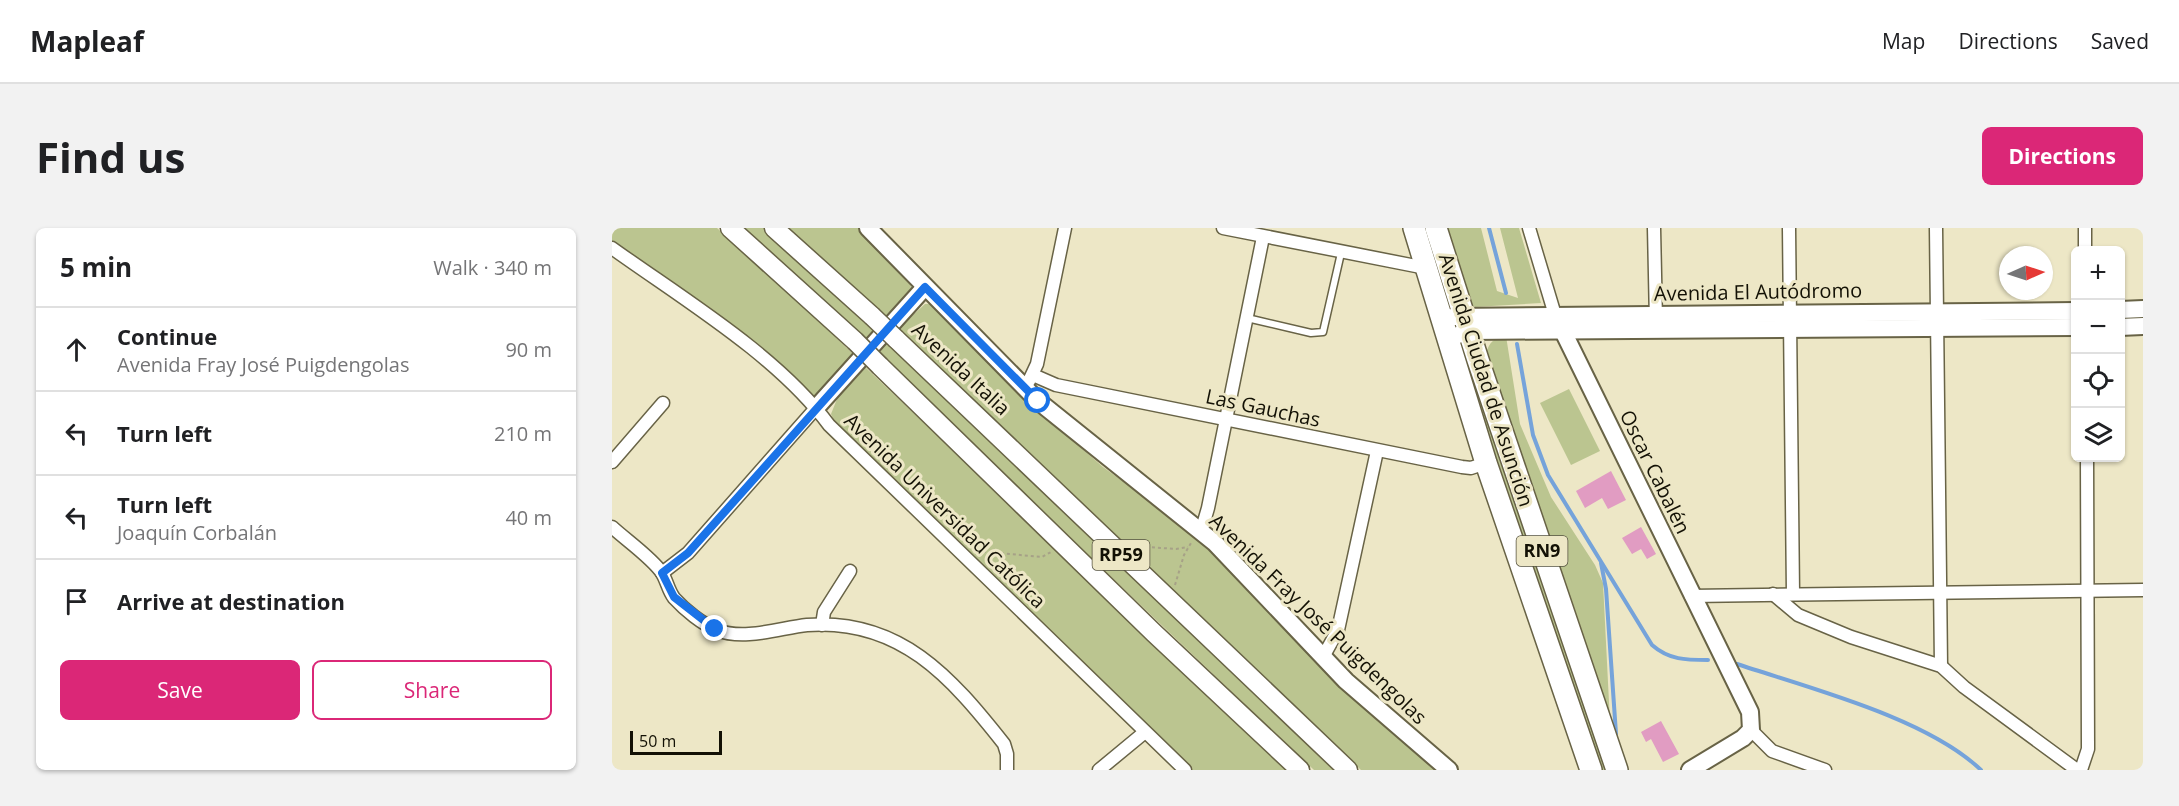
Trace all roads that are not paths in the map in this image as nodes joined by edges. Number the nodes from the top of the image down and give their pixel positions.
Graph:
1 (730, 228) edge
2 (774, 228) edge
3 (868, 228) edge
4 (1065, 228) edge
5 (1223, 228) edge
6 (1414, 228) edge
7 (1436, 228) edge
8 (1529, 228) edge
9 (1654, 228) edge
10 (1789, 228) edge
11 (1935, 228) edge
12 (2085, 228) edge
13 (1263, 237) junction
14 (2085, 246) edge
15 (612, 248) edge
16 (1341, 253) junction
17 (1426, 268) junction
18 (925, 287) junction
19 (2143, 309) edge
20 (2125, 310) edge
21 (2071, 311) edge
22 (1555, 315) junction
23 (1442, 316) junction
24 (1246, 318) junction
25 (1791, 320) junction
26 (1937, 320) junction
27 (1656, 321) junction
28 (1467, 324) junction
29 (2143, 326) edge
30 (2071, 327) edge
31 (2125, 327) edge
32 (1563, 330) junction
33 (1449, 338) junction
34 (1029, 382) junction
35 (663, 403) dead end
36 (816, 408) junction
37 (1225, 420) junction
38 (1377, 451) junction
39 (612, 462) edge
40 (2087, 462) edge
41 (1486, 463) junction
42 (612, 527) edge
43 (1201, 532) junction
44 (850, 571) dead end
45 (662, 573) junction
46 (2143, 590) edge
47 (2089, 591) junction
48 (1773, 594) junction
49 (1793, 594) junction
50 (1941, 594) junction
51 (1691, 596) junction
52 (822, 625) junction
53 (1323, 657) junction
54 (1941, 666) junction
55 (1750, 730) junction
56 (1145, 732) junction
57 (1172, 765) edge
58 (1007, 770) edge
59 (1099, 770) edge
60 (1185, 770) edge
61 (1300, 770) edge
62 (1348, 770) edge
63 (1449, 770) edge
64 (1591, 770) edge
65 (1617, 770) edge
66 (1690, 770) edge
67 (1826, 770) edge
68 (2079, 770) edge

1 - 61 main road, RP59, bridge
2 - 62 main road, Avenida Italia / RP59, bridge
3 - 18 street, Avenida Fray José Puigdengolas
4 - 34 street
5 - 13 street
6 - 17 highway, Avenida Ciudad de Asunción / RN9
7 - 28 highway, Avenida Ciudad de Asunción / RN9
8 - 22 street, Oscar Cabalén
9 - 27 street
10 - 25 street
11 - 26 street
12 - 14 street
13 - 16 street
13 - 24 street
15 - 36 street, Avenida Universidad Católica
16 - 17 street
16 - 24 lane
17 - 23 highway, Avenida Ciudad de Asunción / RN9
18 - 34 street, Avenida Fray José Puigdengolas
18 - 36 street
19 - 20 street
21 - 26 street, Avenida El Autódromo
22 - 27 street, Avenida El Autódromo
22 - 28 street, Avenida El Autódromo
22 - 32 street, Oscar Cabalén
23 - 28 street, Avenida El Autódromo
23 - 33 highway, Avenida Ciudad de Asunción / RN9
24 - 37 street
25 - 26 street, Avenida El Autódromo
25 - 27 street, Avenida El Autódromo
25 - 49 street
26 - 30 street, Avenida El Autódromo
26 - 50 street
27 - 32 street, Avenida El Autódromo
28 - 32 street, Avenida El Autódromo
28 - 33 street, Avenida El Autódromo
28 - 65 highway, Avenida Ciudad de Asunción / RN9
29 - 31 street
32 - 51 street, Oscar Cabalén
33 - 41 highway, Avenida Ciudad de Asunción / RN9
34 - 37 street, Las Gauchas
34 - 43 street, Avenida Fray José Puigdengolas
35 - 39 street
36 - 45 street
36 - 56 street, Avenida Universidad Católica
37 - 38 street, Las Gauchas
37 - 43 street
38 - 41 street, Las Gauchas
38 - 53 street
40 - 47 street
41 - 64 highway, Avenida Ciudad de Asunción / RN9
42 - 45 street
43 - 53 street, Avenida Fray José Puigdengolas
44 - 52 street
45 - 52 street
46 - 47 street
47 - 50 street
47 - 68 street
48 - 49 street
48 - 51 street
48 - 54 street
49 - 50 street
50 - 54 street
51 - 55 street, Oscar Cabalén
52 - 58 street
53 - 63 street, Avenida Fray José Puigdengolas
54 - 68 street
55 - 66 street
55 - 67 street
56 - 57 street, Avenida Universidad Católica
56 - 59 street
57 - 60 street, Avenida Universidad Católica

